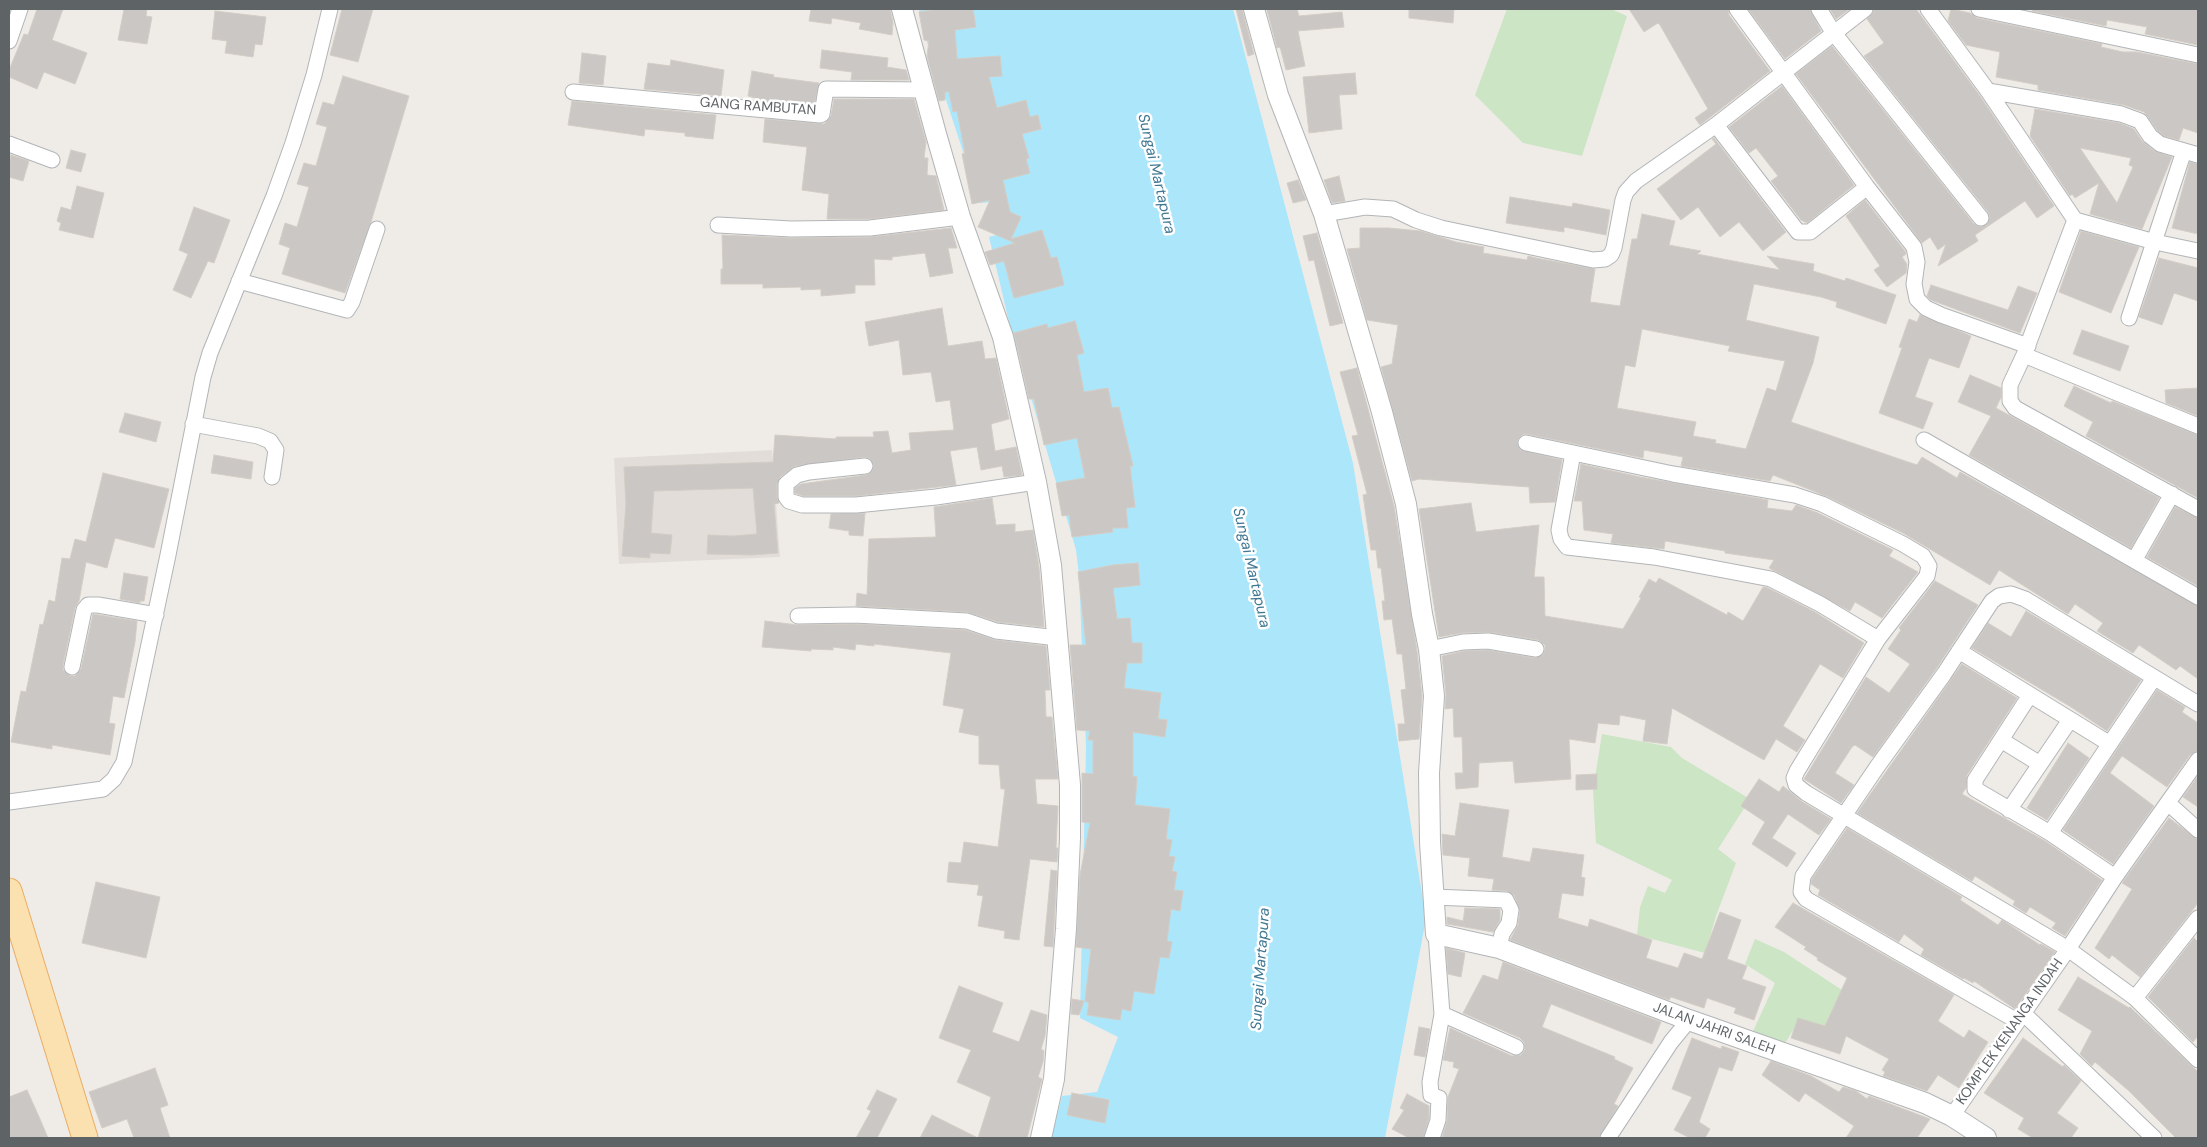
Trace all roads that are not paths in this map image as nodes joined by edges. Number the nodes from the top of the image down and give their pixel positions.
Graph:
1 (20, 9) edge
2 (330, 9) edge
3 (902, 9) edge
4 (1254, 9) edge
5 (1737, 9) edge
6 (1819, 9) edge
7 (1865, 9) edge
8 (1928, 9) edge
9 (1979, 9) edge
10 (1833, 32) junction
11 (9, 41) edge
12 (2198, 55) edge
13 (1782, 72) junction
14 (924, 90) junction
15 (1988, 91) junction
16 (574, 92) dead end
17 (1716, 125) junction
18 (9, 144) edge
19 (2191, 153) edge
20 (52, 160) dead end
21 (1867, 187) junction
22 (1324, 214) junction
23 (960, 217) junction
24 (1981, 218) dead end
25 (2075, 220) junction
26 (718, 225) dead end
27 (377, 230) dead end
28 (2155, 242) junction
29 (2198, 251) edge
30 (239, 281) junction
31 (2129, 318) dead end
32 (2026, 351) junction
33 (193, 424) junction
34 (2198, 426) edge
35 (1924, 440) dead end
36 (1526, 443) dead end
37 (1573, 453) junction
38 (865, 466) dead end
39 (272, 477) dead end
40 (1036, 482) junction
41 (2172, 494) junction
42 (2198, 509) edge
43 (2136, 559) junction
44 (2198, 597) edge
45 (156, 615) junction
46 (798, 616) dead end
47 (1058, 638) junction
48 (1878, 639) junction
49 (1429, 648) junction
50 (1536, 649) dead end
51 (1959, 651) junction
52 (72, 667) dead end
53 (2154, 678) junction
54 (2030, 695) junction
55 (2198, 704) edge
56 (2070, 720) junction
57 (2001, 740) junction
58 (2110, 744) junction
59 (2198, 760) edge
60 (2040, 764) junction
61 (9, 802) edge
62 (2168, 803) junction
63 (2009, 810) junction
64 (1844, 815) junction
65 (2198, 830) edge
66 (2050, 833) junction
67 (2115, 877) junction
68 (9, 891) edge
69 (1434, 897) junction
70 (2198, 918) edge
71 (1436, 934) junction
72 (1498, 948) junction
73 (2068, 949) junction
74 (2135, 998) junction
75 (1442, 1014) junction
76 (2020, 1017) junction
77 (1689, 1020) junction
78 (1516, 1047) dead end
79 (2195, 1050) edge
80 (1952, 1116) junction
81 (85, 1138) edge
82 (1042, 1138) edge
83 (1432, 1138) edge
84 (1608, 1138) edge
85 (1986, 1138) edge
86 (2154, 1138) edge

1 - 11 street
2 - 30 street
3 - 14 street
4 - 22 street
5 - 13 street
6 - 10 street
7 - 10 street
8 - 15 street
9 - 12 street
10 - 13 street
10 - 24 street
13 - 17 street
13 - 21 street
14 - 16 street, GANG RAMBUTAN
14 - 23 street
15 - 19 street
15 - 25 street
17 - 21 street
17 - 22 street
18 - 20 street
19 - 28 street
21 - 32 street
22 - 49 street
23 - 26 street
23 - 40 street
25 - 28 street
25 - 32 street
27 - 30 street
28 - 29 street
28 - 31 street
30 - 33 street
32 - 34 street
32 - 41 street
33 - 39 street
33 - 45 street
35 - 43 street
36 - 37 street
37 - 48 street
37 - 48 street
38 - 40 street
40 - 47 street
41 - 42 street
41 - 43 street
43 - 44 street
45 - 52 street
45 - 61 street
46 - 47 street
47 - 82 street
48 - 64 street
49 - 50 street
49 - 69 street
51 - 53 street
51 - 54 street
51 - 64 street
53 - 55 street
53 - 58 street
54 - 56 street
54 - 57 street
56 - 58 street
56 - 60 street
57 - 60 street
57 - 63 street
58 - 66 street
59 - 62 street, KOMPLEK KENANGA INDAH
60 - 63 street
62 - 65 street
62 - 67 street, KOMPLEK KENANGA INDAH
63 - 66 street
64 - 73 street
64 - 76 street
66 - 67 street
67 - 73 street, KOMPLEK KENANGA INDAH
68 - 81 main road
69 - 71 street
69 - 72 street
70 - 74 street
71 - 72 street, JALAN JAHRI SALEH
71 - 75 street
72 - 77 street, JALAN JAHRI SALEH
73 - 74 street
73 - 76 street, KOMPLEK KENANGA INDAH
74 - 79 street
75 - 78 street
75 - 83 street
76 - 80 street, KOMPLEK KENANGA INDAH
76 - 86 street
77 - 80 street, JALAN JAHRI SALEH
77 - 84 street
80 - 85 street, JALAN JAHRI SALEH

